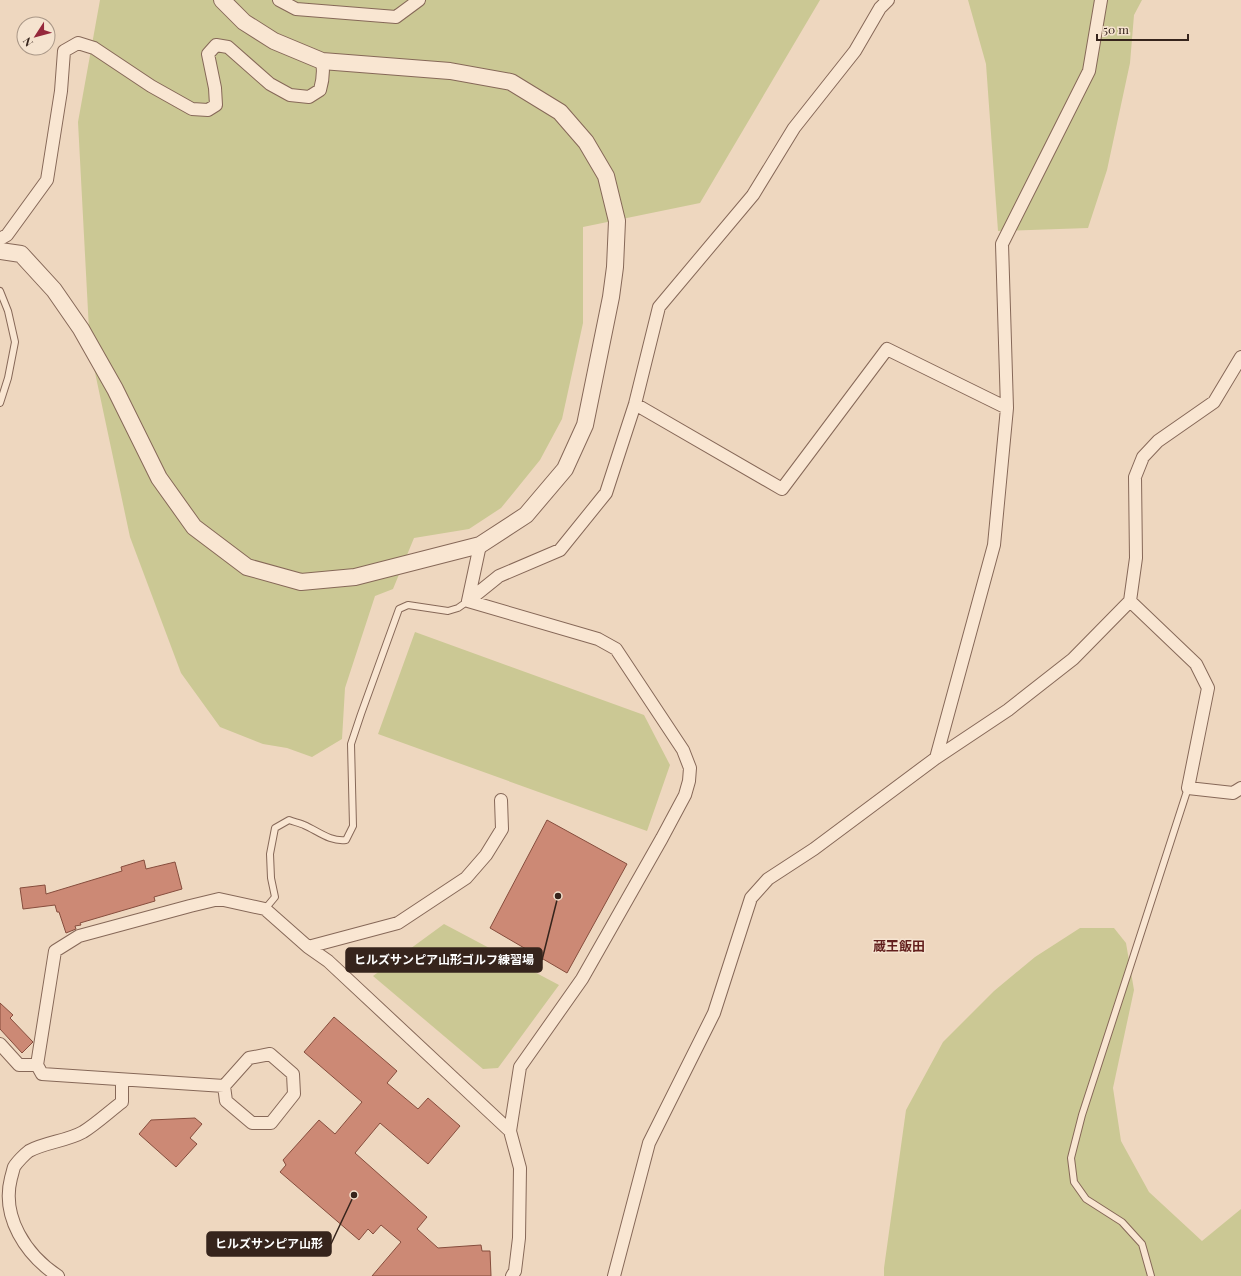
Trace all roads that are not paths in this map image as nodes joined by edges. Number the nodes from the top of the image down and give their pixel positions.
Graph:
1 (222, 0) edge
2 (279, 0) edge
3 (419, 0) edge
4 (888, 0) edge
5 (1101, 0) edge
6 (322, 61) junction
7 (2, 234) edge
8 (0, 251) edge
9 (0, 291) edge
10 (1241, 357) edge
11 (0, 403) edge
12 (635, 404) junction
13 (1007, 408) junction
14 (480, 545) junction
15 (468, 601) junction
16 (1130, 601) junction
17 (936, 758) junction
18 (1188, 788) junction
19 (1241, 788) edge
20 (501, 800) dead end
21 (265, 909) junction
22 (308, 947) junction
23 (0, 1044) edge
24 (37, 1065) junction
25 (122, 1080) junction
26 (224, 1086) junction
27 (510, 1131) junction
28 (58, 1276) edge
29 (512, 1276) edge
30 (614, 1276) edge
31 (1151, 1276) edge

1 - 6 street
2 - 3 street
4 - 12 street
5 - 13 street
6 - 7 street
6 - 14 street
8 - 14 street
9 - 11 lane
10 - 16 street
12 - 13 street
12 - 15 street
13 - 17 street
14 - 15 street
15 - 21 lane
15 - 27 street
16 - 17 street
16 - 18 street
17 - 30 street
18 - 19 street
18 - 31 lane
20 - 22 street
21 - 22 street
21 - 24 street
22 - 27 street
23 - 24 street
24 - 25 street
25 - 26 street
25 - 28 street
26 - 26 street
27 - 29 street

